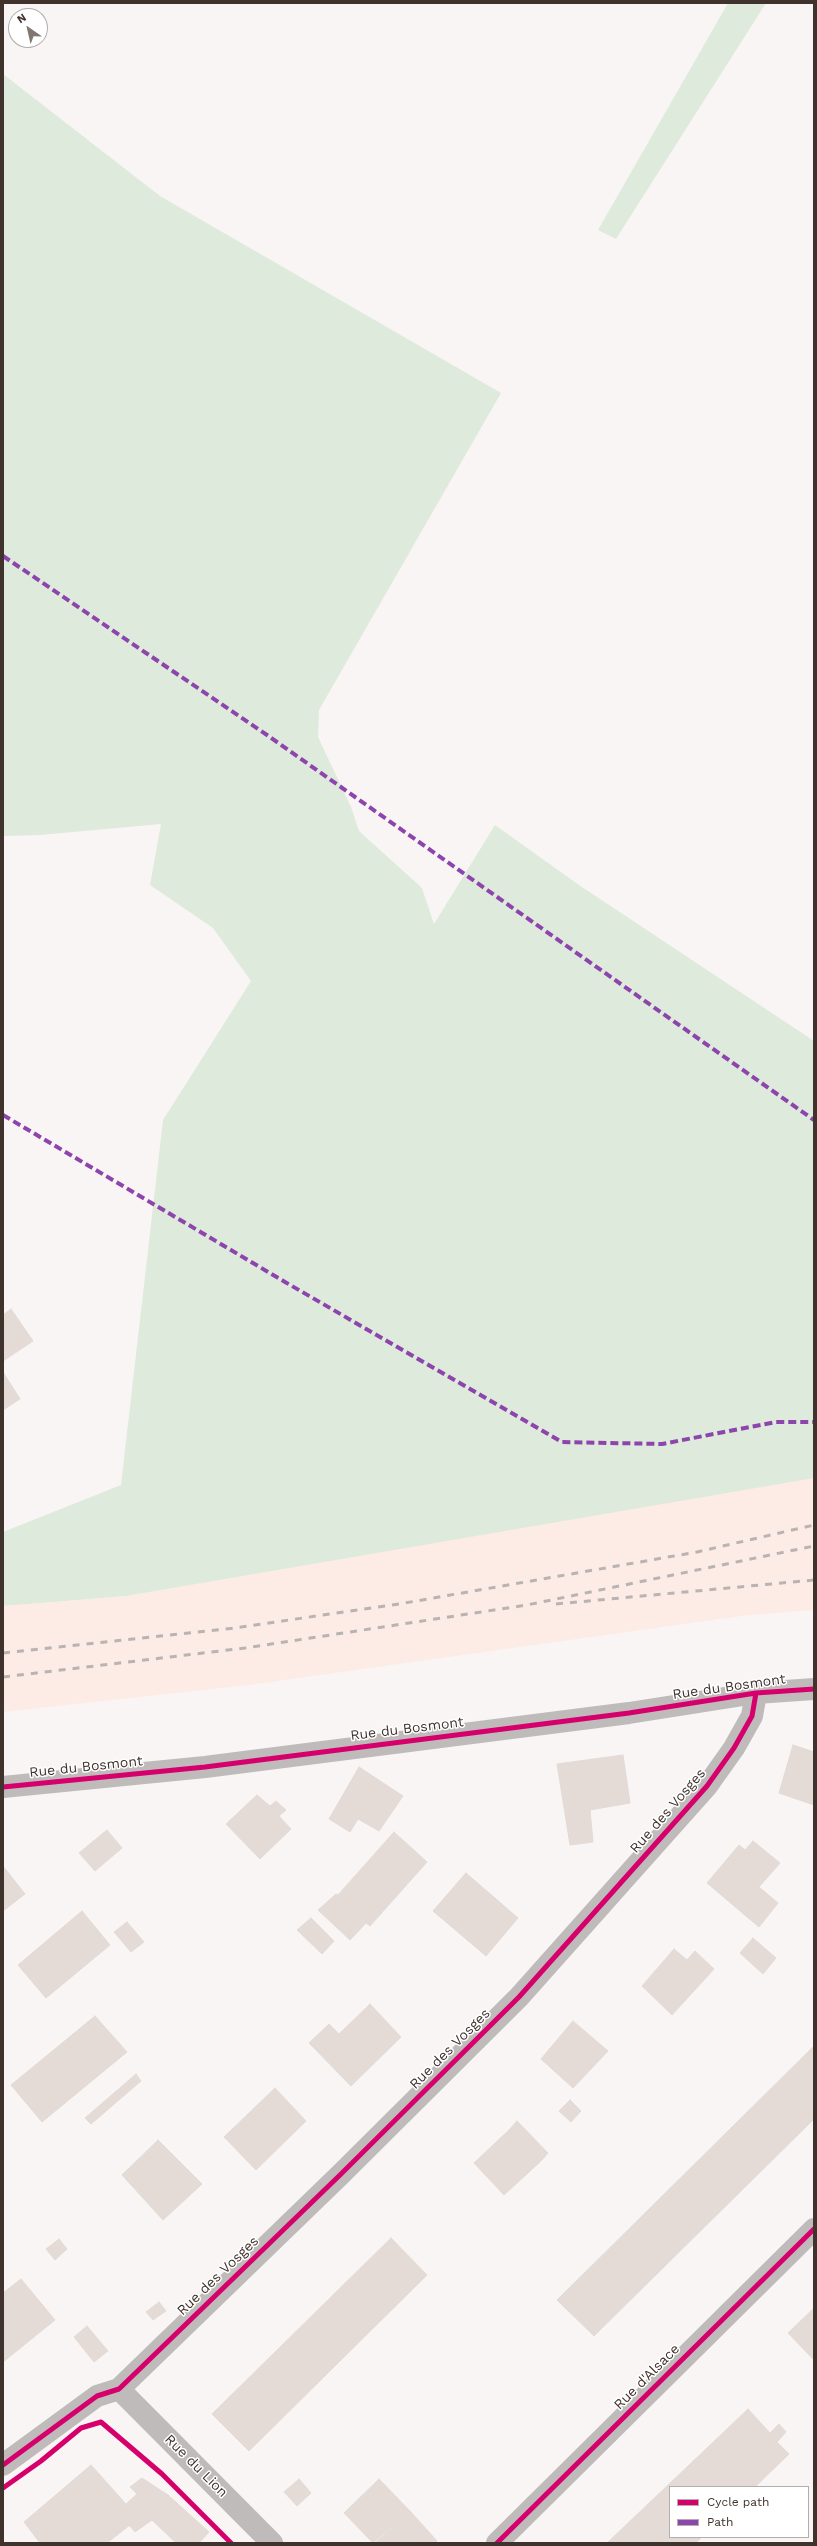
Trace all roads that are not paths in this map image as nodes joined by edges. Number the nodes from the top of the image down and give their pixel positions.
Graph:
1 (814, 1688) edge
2 (756, 1693) junction
3 (3, 1787) edge
4 (814, 2228) edge
5 (118, 2389) junction
6 (3, 2465) edge
7 (272, 2543) edge
8 (497, 2543) edge

1 - 2 street, Rue du Bosmont
2 - 3 street, Rue du Bosmont
2 - 5 street, Rue des Vosges
4 - 8 street, Rue d'Alsace
5 - 6 street
5 - 7 street, Rue du Lion

